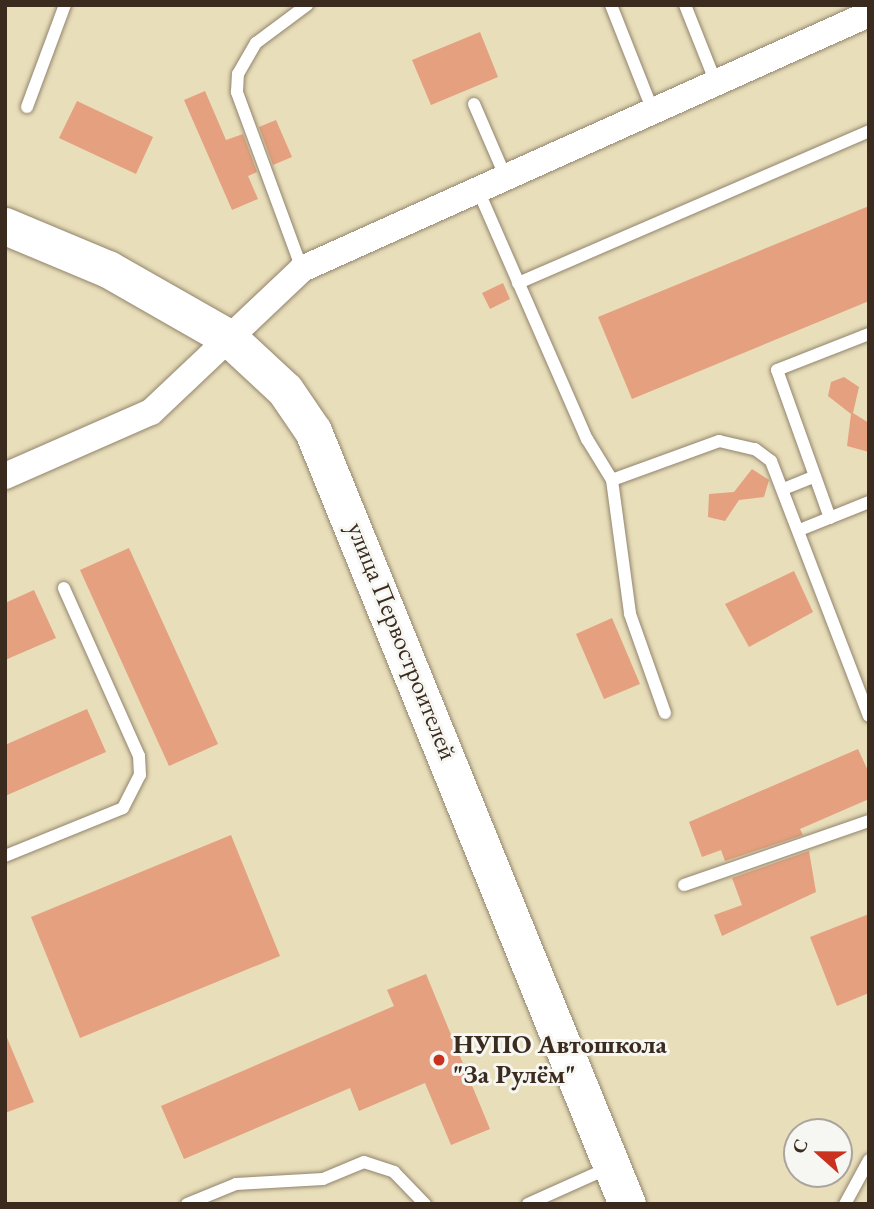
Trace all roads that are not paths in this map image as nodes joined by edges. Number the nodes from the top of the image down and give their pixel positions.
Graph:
1 (65, 5) edge
2 (307, 5) edge
3 (611, 5) edge
4 (685, 5) edge
5 (864, 12) edge
6 (716, 83) junction
7 (474, 104) dead end
8 (27, 107) dead end
9 (653, 111) junction
10 (869, 131) edge
11 (506, 178) junction
12 (478, 190) junction
13 (5, 226) edge
14 (302, 268) junction
15 (519, 283) junction
16 (869, 334) edge
17 (229, 338) junction
18 (5, 476) edge
19 (815, 476) junction
20 (612, 480) junction
21 (786, 488) junction
22 (869, 502) edge
23 (830, 518) junction
24 (802, 529) junction
25 (64, 588) dead end
26 (665, 713) dead end
27 (869, 716) edge
28 (869, 821) edge
29 (5, 856) edge
30 (684, 885) dead end
31 (869, 1160) edge
32 (612, 1166) junction
33 (187, 1204) edge
34 (425, 1204) edge
35 (528, 1204) edge
36 (627, 1204) edge
37 (845, 1204) edge

1 - 8 lane
2 - 14 lane
3 - 9 lane
4 - 6 lane
5 - 6 street
6 - 9 street
7 - 11 lane
9 - 11 street
10 - 15 lane
11 - 12 street
12 - 14 street
12 - 15 lane
13 - 17 street, улица Первостроителей
14 - 17 street
15 - 20 lane
16 - 19 lane
17 - 18 street
17 - 32 street, улица Первостроителей
19 - 21 lane
19 - 23 lane
20 - 21 lane
20 - 26 lane
21 - 24 lane
22 - 23 lane
23 - 24 lane
24 - 27 lane
25 - 29 lane
28 - 30 lane
31 - 37 lane
32 - 35 lane
32 - 36 street, улица Первостроителей
33 - 34 lane

